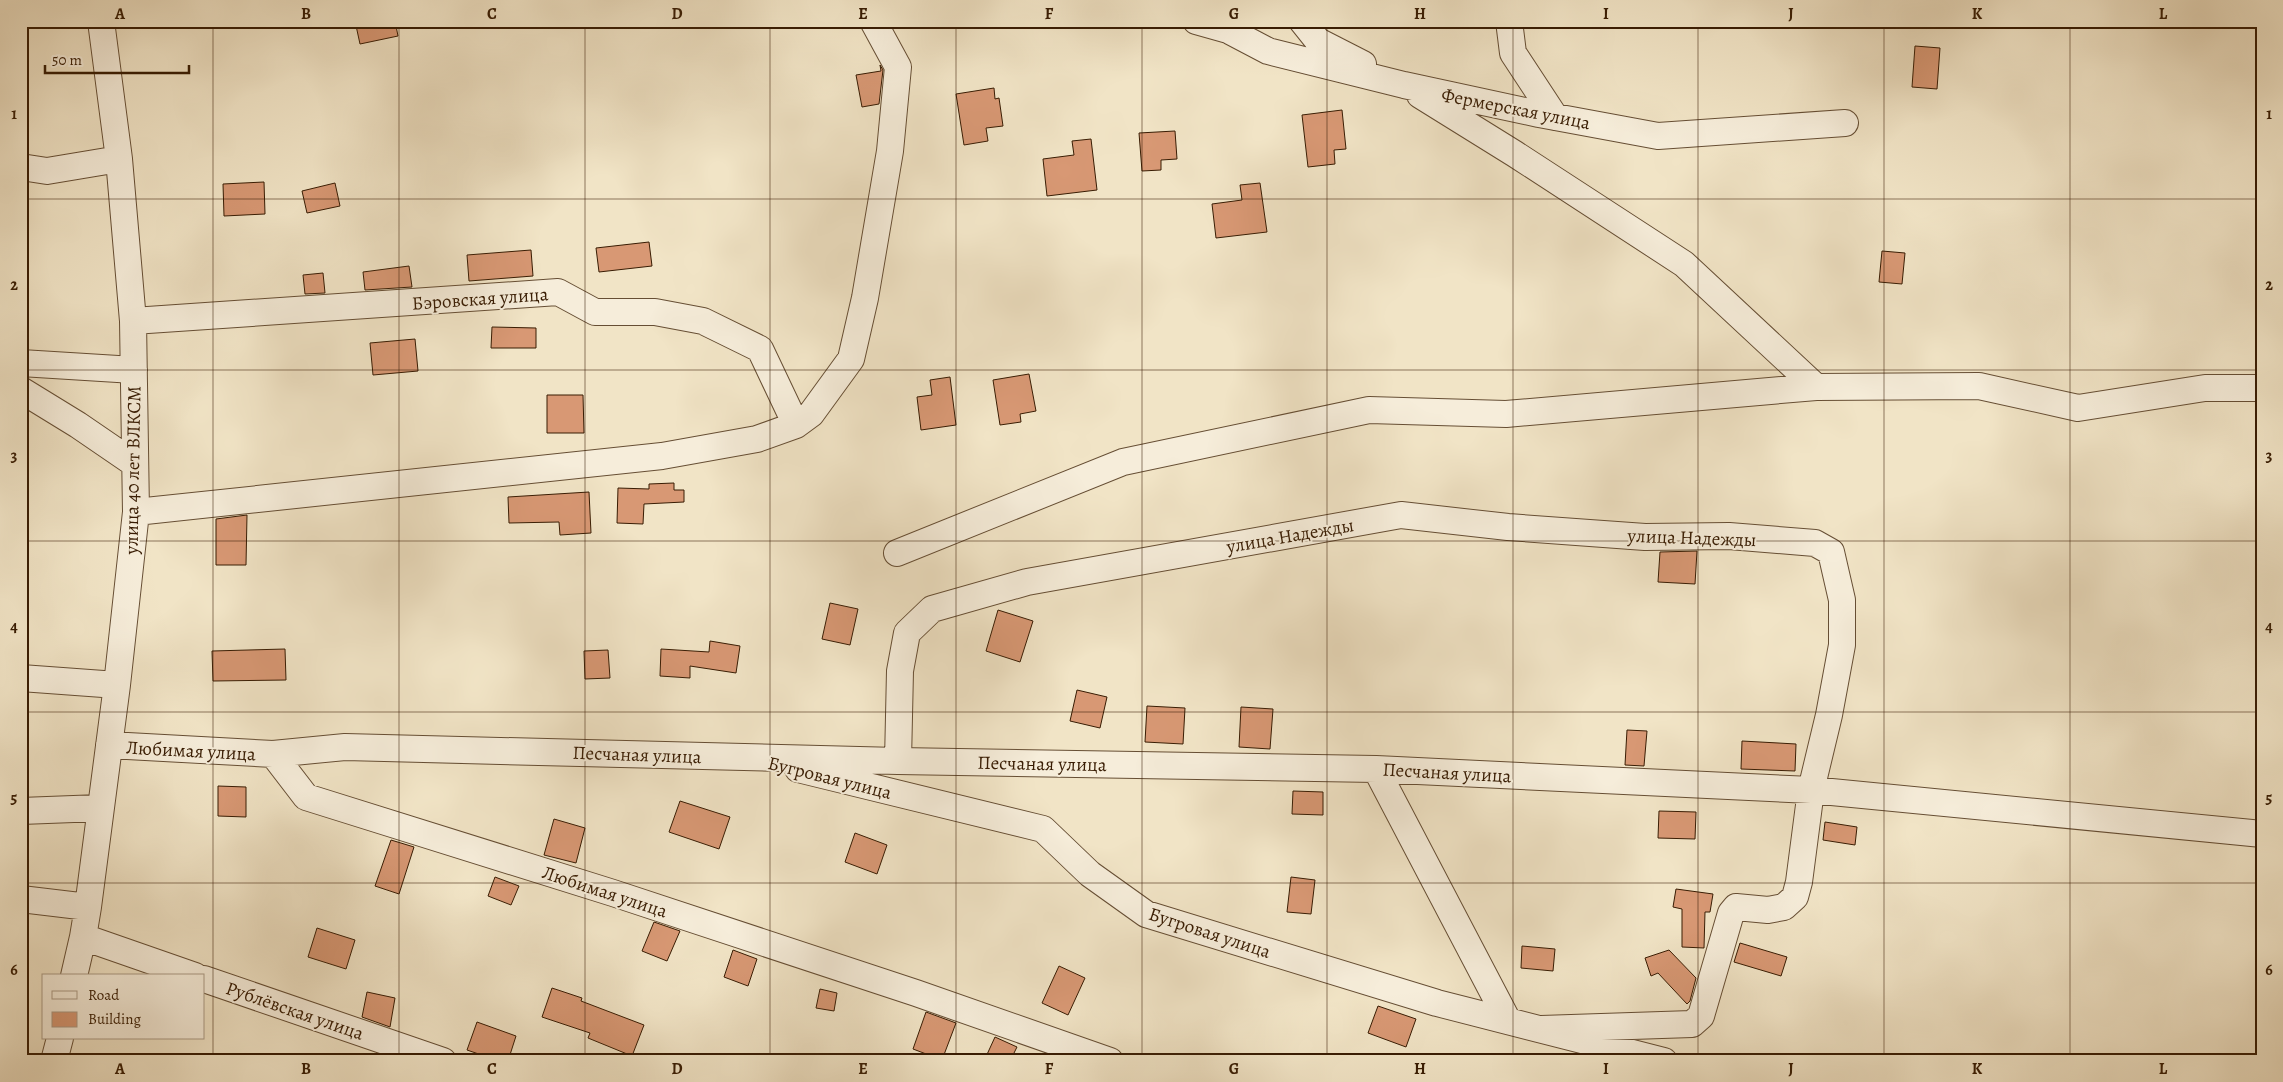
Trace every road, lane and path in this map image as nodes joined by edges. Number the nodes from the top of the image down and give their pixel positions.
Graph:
1 (101, 21) edge
2 (874, 21) edge
3 (1196, 21) edge
4 (1302, 21) edge
5 (1509, 21) edge
6 (1404, 85) junction
7 (1555, 117) junction
8 (1845, 123) dead end
9 (119, 159) junction
10 (21, 167) edge
11 (133, 322) junction
12 (21, 363) edge
13 (134, 370) junction
14 (1816, 387) junction
15 (2262, 388) edge
16 (21, 390) edge
17 (796, 425) junction
18 (135, 464) junction
19 (136, 512) junction
20 (897, 553) dead end
21 (21, 678) edge
22 (117, 685) junction
23 (109, 745) junction
24 (273, 754) junction
25 (751, 757) junction
26 (898, 760) junction
27 (1376, 769) junction
28 (1811, 790) junction
29 (100, 808) junction
30 (21, 811) edge
31 (2262, 834) edge
32 (21, 900) edge
33 (88, 906) junction
34 (84, 938) junction
35 (75, 974) edge
36 (189, 974) edge
37 (205, 979) edge
38 (1508, 1021) junction
39 (1541, 1029) junction
40 (59, 1040) edge
41 (54, 1061) edge
42 (443, 1061) edge
43 (1110, 1061) edge
44 (1664, 1061) edge

1 - 9 street, улица 40 лет ВЛКСМ
2 - 17 street
3 - 6 street, Фермерская улица
4 - 6 street
5 - 7 street
6 - 7 street, Фермерская улица
6 - 14 street
7 - 8 street, Фермерская улица
9 - 10 street
9 - 11 street, улица 40 лет ВЛКСМ
11 - 13 street, улица 40 лет ВЛКСМ
11 - 17 street, Бэровская улица
12 - 13 street
13 - 18 street, улица 40 лет ВЛКСМ
14 - 15 street
14 - 20 street
16 - 18 street
17 - 19 street
18 - 19 street, улица 40 лет ВЛКСМ
19 - 22 street, улица 40 лет ВЛКСМ
21 - 22 street
22 - 23 street, улица 40 лет ВЛКСМ
23 - 24 street, Любимая улица
23 - 29 street, улица 40 лет ВЛКСМ
24 - 25 street, Песчаная улица
24 - 43 street, Любимая улица
25 - 26 street, Песчаная улица
25 - 38 street, Бугровая улица
26 - 27 street, Песчаная улица
26 - 28 street, улица Надежды
27 - 28 street, Песчаная улица
27 - 38 street
28 - 31 street, Песчаная улица
28 - 39 street
29 - 30 street
29 - 33 street, улица 40 лет ВЛКСМ
32 - 33 street
33 - 34 street, улица 40 лет ВЛКСМ
34 - 35 street, улица 40 лет ВЛКСМ
34 - 36 street
37 - 42 street, Рублёвская улица
38 - 39 street, Бугровая улица
39 - 44 street, Бугровая улица
40 - 41 street

